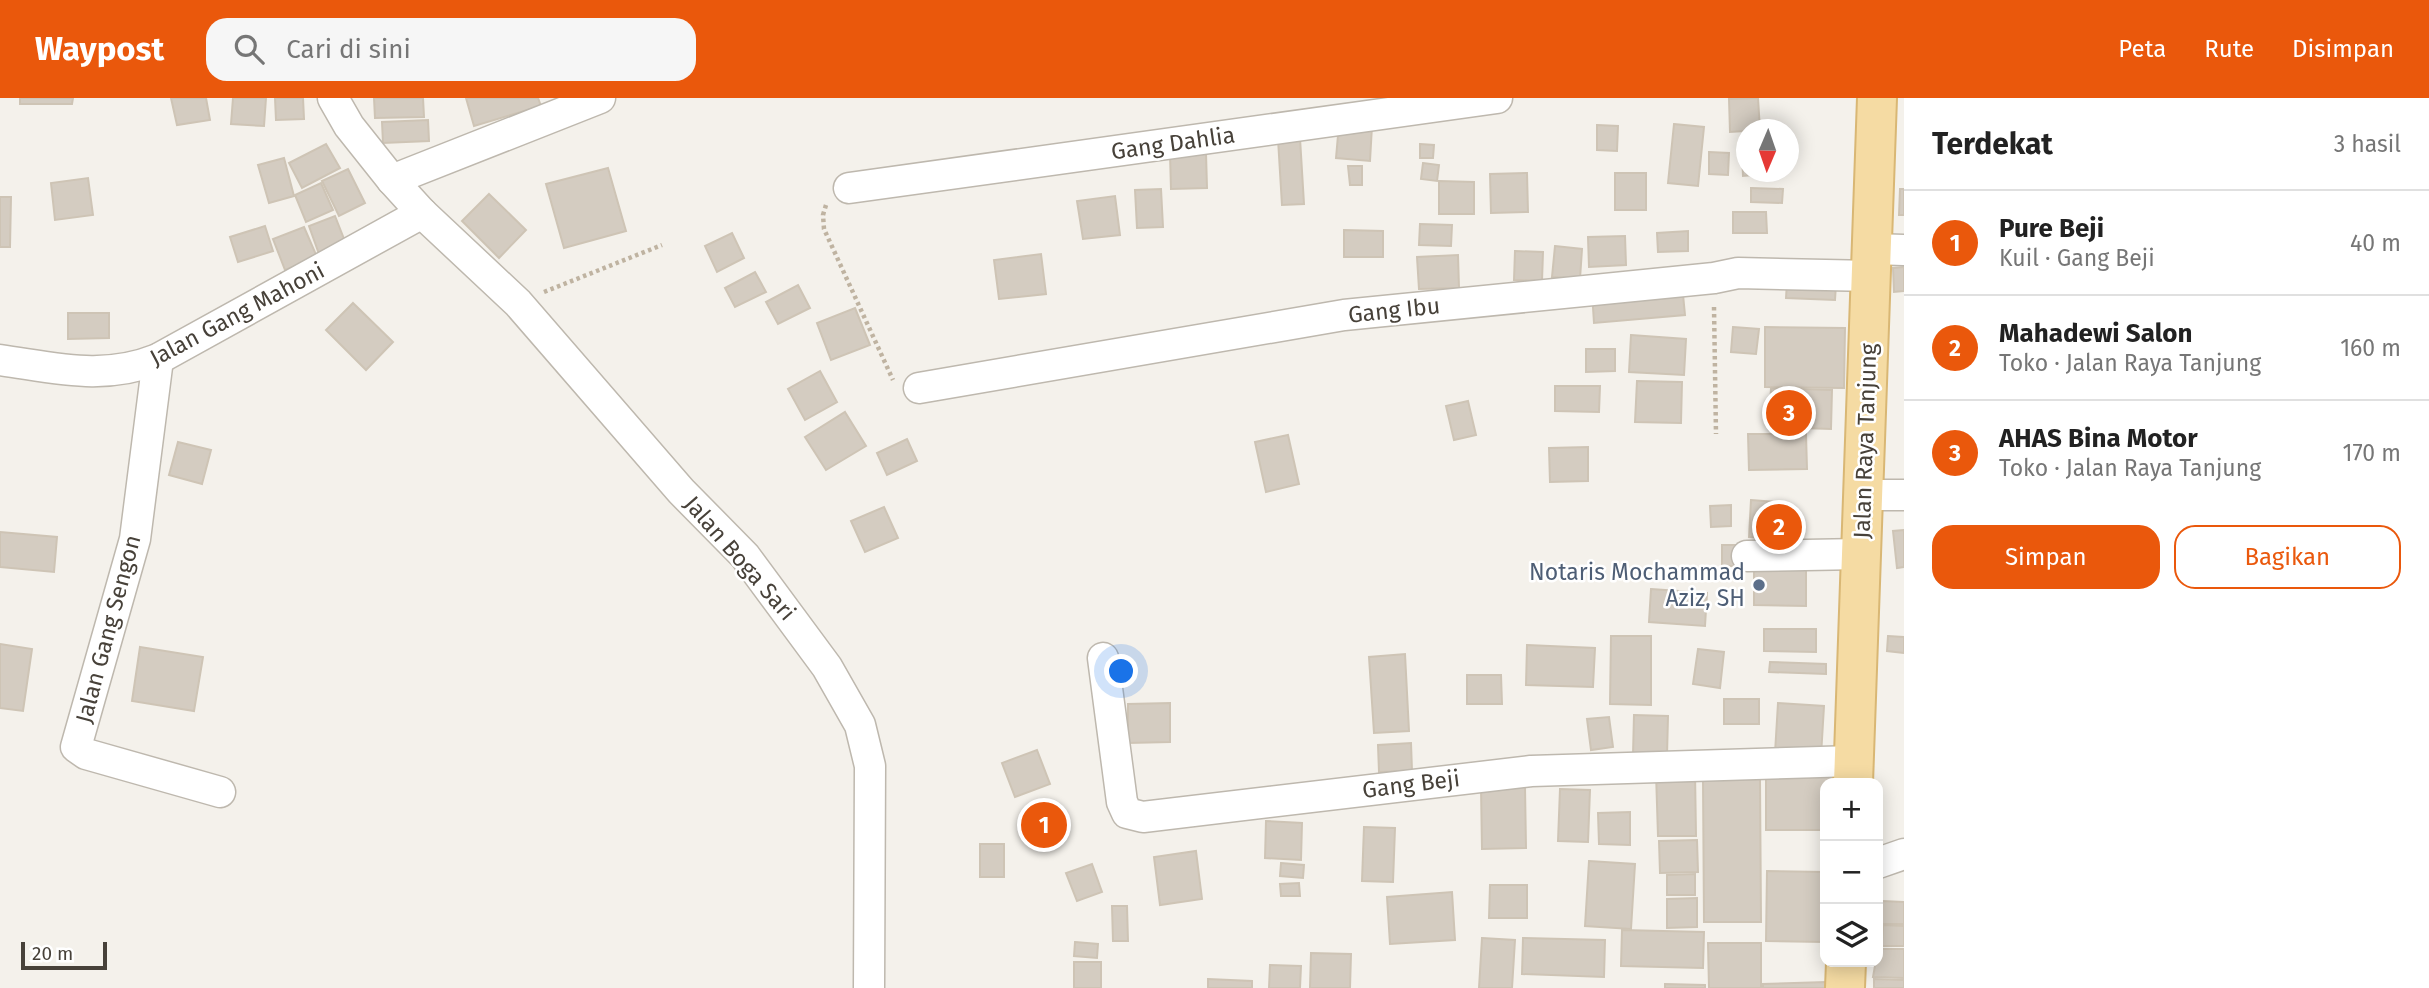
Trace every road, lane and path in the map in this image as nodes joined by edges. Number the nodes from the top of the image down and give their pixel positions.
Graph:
1 (333, 98) edge
2 (600, 98) edge
3 (1497, 98) edge
4 (1877, 98) edge
5 (392, 180) junction
6 (849, 188) joint
7 (422, 213) junction
8 (662, 244) dead end
9 (1883, 258) edge
10 (1714, 278) junction
11 (518, 303) junction
12 (158, 359) junction
13 (0, 360) edge
14 (919, 388) joint
15 (1716, 434) dead end
16 (1861, 495) junction
17 (1904, 495) edge
18 (1861, 554) junction
19 (1747, 556) dead end
20 (1102, 658) dead end
21 (1854, 772) edge
22 (220, 792) dead end
23 (1904, 854) edge
24 (1883, 861) edge
25 (1846, 967) edge
26 (869, 988) edge
27 (1845, 988) edge

1 - 5 street, Jalan Boga Sari
2 - 5 street
3 - 6 street, Gang Dahlia
4 - 9 main road, Jalan Raya Tanjung
5 - 7 street, Jalan Boga Sari
6 - 14 path
7 - 11 street, Jalan Boga Sari
7 - 12 street, Jalan Gang Mahoni
8 - 11 path
9 - 10 street, Gang Ibu
9 - 16 main road, Jalan Raya Tanjung
10 - 14 street, Gang Ibu
10 - 15 path
11 - 26 street, Jalan Boga Sari
12 - 13 street, Jalan Gang Mahoni
12 - 22 street, Jalan Gang Sengon
16 - 17 street
16 - 18 main road, Jalan Raya Tanjung
18 - 19 street
18 - 21 main road, Jalan Raya Tanjung
20 - 21 street, Gang Beji
23 - 24 street
25 - 27 main road

